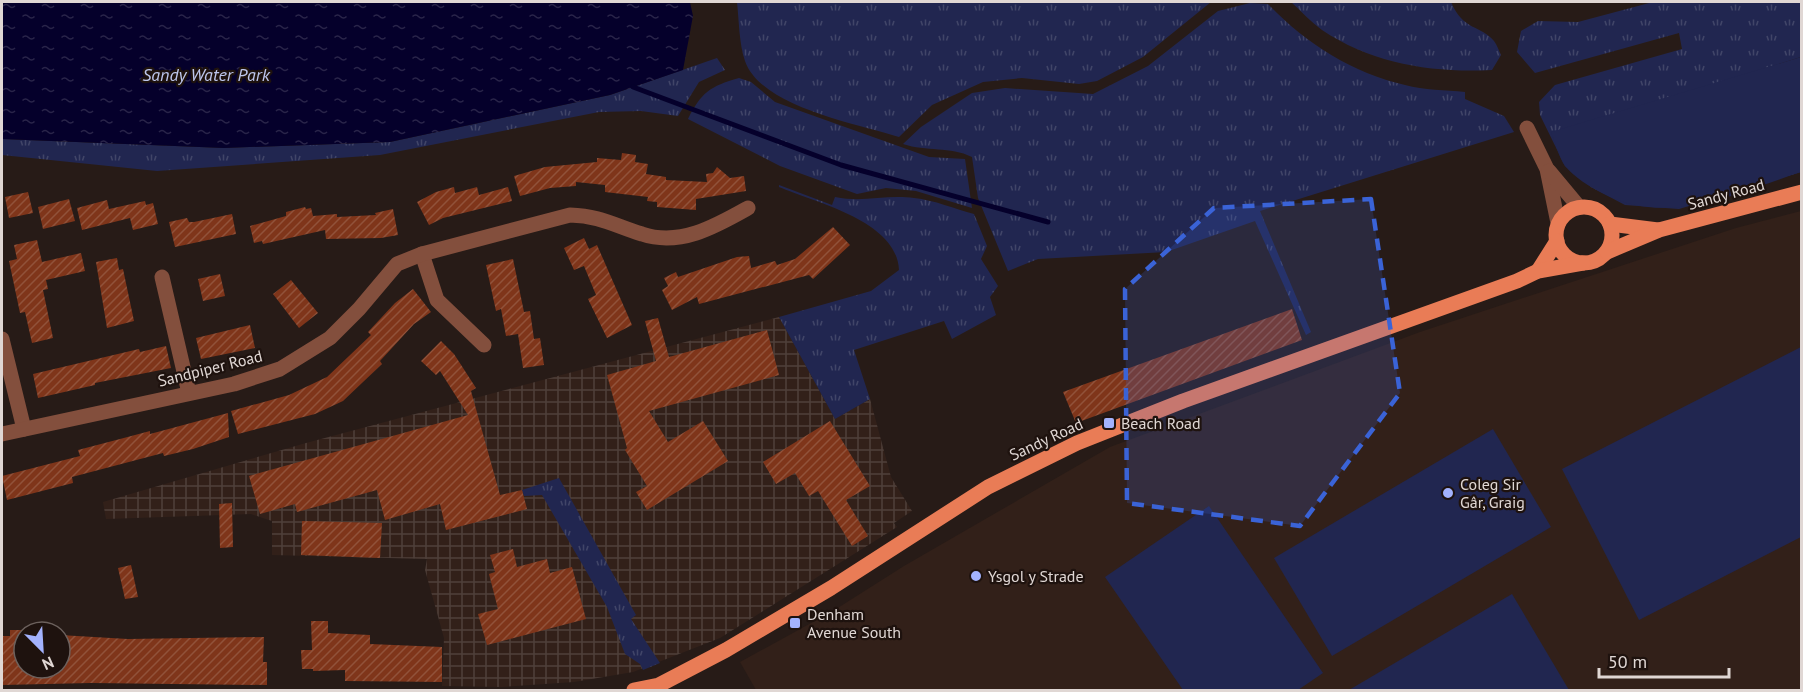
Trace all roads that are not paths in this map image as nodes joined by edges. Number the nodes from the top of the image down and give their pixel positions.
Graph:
1 (1527, 128) dead end
2 (1547, 169) junction
3 (1802, 192) edge
4 (1579, 207) junction
5 (748, 208) dead end
6 (1558, 223) junction
7 (1610, 224) junction
8 (1659, 230) junction
9 (1557, 241) junction
10 (1607, 252) junction
11 (422, 254) junction
12 (1583, 263) junction
13 (1538, 271) junction
14 (162, 277) dead end
15 (2, 339) edge
16 (484, 345) dead end
17 (189, 393) junction
18 (24, 429) junction
19 (2, 434) edge
20 (660, 688) edge
21 (634, 690) edge

1 - 2 street
2 - 4 street
2 - 6 street
3 - 8 main road, Sandy Road
4 - 6 main road
4 - 7 main road
5 - 11 street, Sandpiper Road
6 - 9 main road
7 - 8 main road, Sandy Road
7 - 10 main road
8 - 10 main road, Sandy Road
9 - 12 main road
9 - 13 main road
10 - 12 main road
11 - 16 street
11 - 17 street, Sandpiper Road
12 - 13 main road, Sandy Road
13 - 20 main road, Sandy Road
14 - 17 street
15 - 18 street
17 - 18 street, Sandpiper Road
18 - 19 street, Sandpiper Road
20 - 21 main road, Sandy Road

